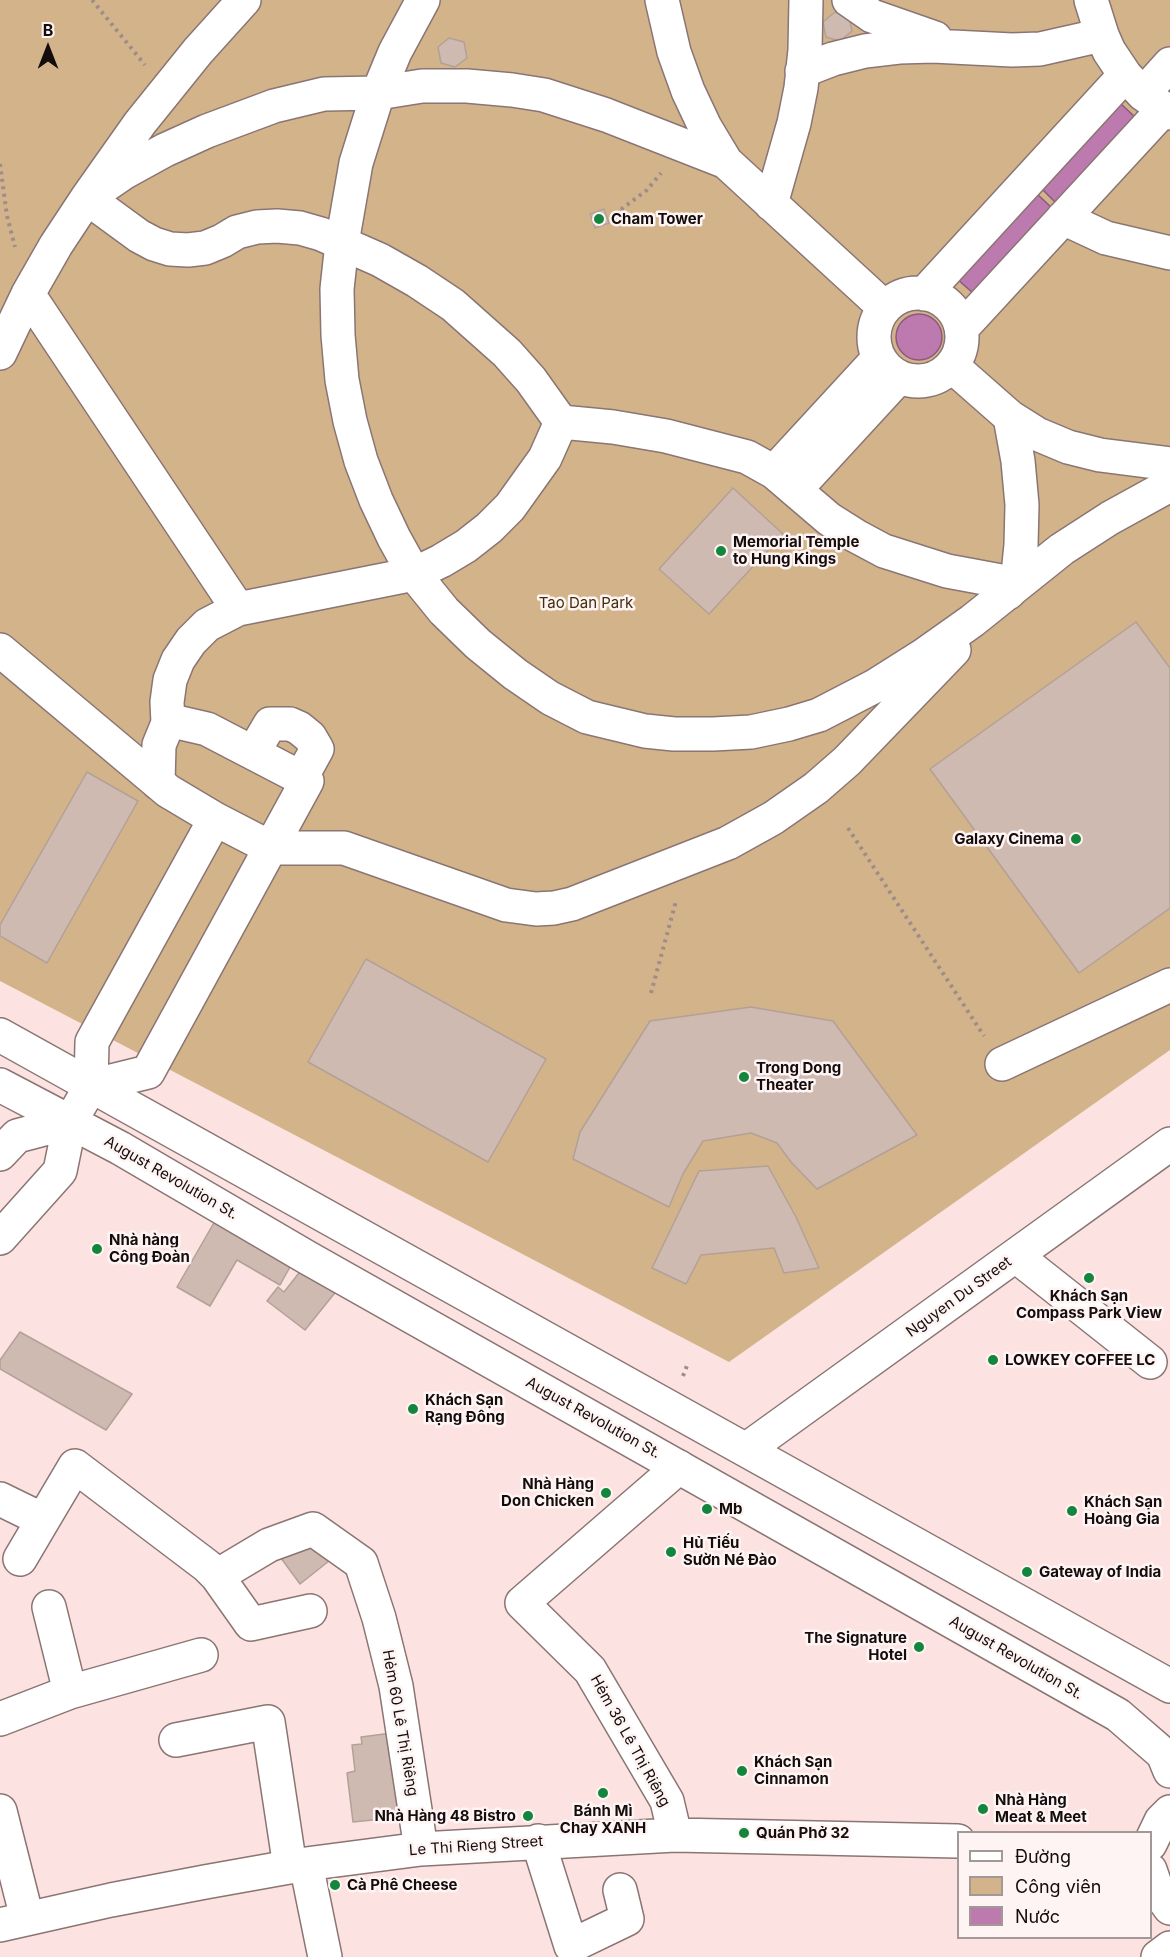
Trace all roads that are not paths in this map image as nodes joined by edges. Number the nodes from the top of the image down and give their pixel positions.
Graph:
1 (244, 0) edge
2 (423, 0) edge
3 (662, 0) edge
4 (806, 0) edge
5 (849, 0) edge
6 (1090, 0) edge
7 (1102, 35) junction
8 (983, 48) junction
9 (1170, 64) edge
10 (802, 71) junction
11 (378, 93) junction
12 (1150, 98) edge
13 (726, 162) junction
14 (87, 198) junction
15 (771, 204) junction
16 (1063, 218) junction
17 (342, 243) junction
18 (1170, 253) edge
19 (28, 294) junction
20 (924, 294) junction
21 (885, 308) junction
22 (962, 327) junction
23 (0, 353) edge
24 (952, 366) junction
25 (889, 368) junction
26 (1010, 417) junction
27 (561, 422) junction
28 (1170, 464) edge
29 (784, 481) junction
30 (1170, 485) edge
31 (414, 574) junction
32 (1017, 584) junction
33 (238, 609) junction
34 (0, 650) edge
35 (168, 723) junction
36 (253, 753) junction
37 (302, 778) junction
38 (158, 783) junction
39 (215, 819) junction
40 (271, 848) junction
41 (1170, 985) edge
42 (0, 1035) edge
43 (1002, 1064) road end
44 (0, 1085) edge
45 (91, 1086) junction
46 (70, 1122) junction
47 (1170, 1144) edge
48 (0, 1154) edge
49 (0, 1238) edge
50 (1016, 1256) junction
51 (1150, 1362) dead end
52 (747, 1449) junction
53 (679, 1467) junction
54 (0, 1499) edge
55 (43, 1520) junction
56 (20, 1559) dead end
57 (218, 1576) junction
58 (49, 1607) dead end
59 (310, 1611) dead end
60 (201, 1655) dead end
61 (1170, 1686) edge
62 (70, 1692) junction
63 (0, 1719) edge
64 (176, 1740) dead end
65 (1170, 1772) edge
66 (0, 1811) edge
67 (1170, 1812) edge
68 (675, 1835) junction
69 (1152, 1840) edge
70 (538, 1841) junction
71 (957, 1841) edge
72 (421, 1849) junction
73 (298, 1865) junction
74 (1152, 1876) edge
75 (620, 1890) dead end
76 (1170, 1908) edge
77 (13, 1922) edge
78 (592, 1948) edge
79 (1170, 1948) edge
80 (325, 1957) edge
81 (1158, 1957) edge

1 - 14 street
2 - 11 street
3 - 13 street
4 - 10 street
5 - 8 street
6 - 7 street
7 - 8 street
7 - 12 street
8 - 10 street
9 - 12 street
10 - 15 street
11 - 13 street
11 - 14 street
11 - 17 street
12 - 16 street
12 - 20 street
13 - 15 street
14 - 17 street
14 - 19 street
15 - 21 street
16 - 18 street
16 - 22 street
17 - 27 street
17 - 31 street
19 - 23 street
19 - 33 street
20 - 21 street
20 - 22 street
21 - 25 street
22 - 24 street
24 - 25 street
24 - 26 street
25 - 29 street
26 - 28 street
26 - 32 street
27 - 29 street
27 - 31 street
29 - 32 street
30 - 32 street
31 - 32 street
31 - 33 street
32 - 40 street
33 - 35 street
34 - 38 street
35 - 36 street
35 - 38 street
36 - 37 street
36 - 37 street
37 - 40 street
38 - 39 street
39 - 40 street
39 - 45 street
40 - 45 street
41 - 43 street
42 - 45 street
44 - 46 street, August Revolution St.
45 - 46 street
45 - 52 street
46 - 48 street
46 - 49 street
46 - 53 street, August Revolution St.
47 - 50 street, Nguyen Du Street
50 - 51 street
50 - 52 street, Nguyen Du Street
52 - 61 street
53 - 65 street, August Revolution St.
53 - 68 street, Hẻm 36 Lê Thị Riêng
54 - 55 street
55 - 56 street
55 - 57 street
57 - 59 street
57 - 72 street, Hẻm 60 Lê Thị Riêng
58 - 62 street
60 - 62 street
62 - 63 street
64 - 73 street
66 - 77 street
67 - 69 street
68 - 70 street, Le Thi Rieng Street
68 - 71 street, Le Thi Rieng Street
70 - 72 street, Le Thi Rieng Street
70 - 78 street
72 - 73 street, Le Thi Rieng Street
73 - 77 street, Le Thi Rieng Street
73 - 80 street
74 - 76 street
75 - 78 street
79 - 81 street

